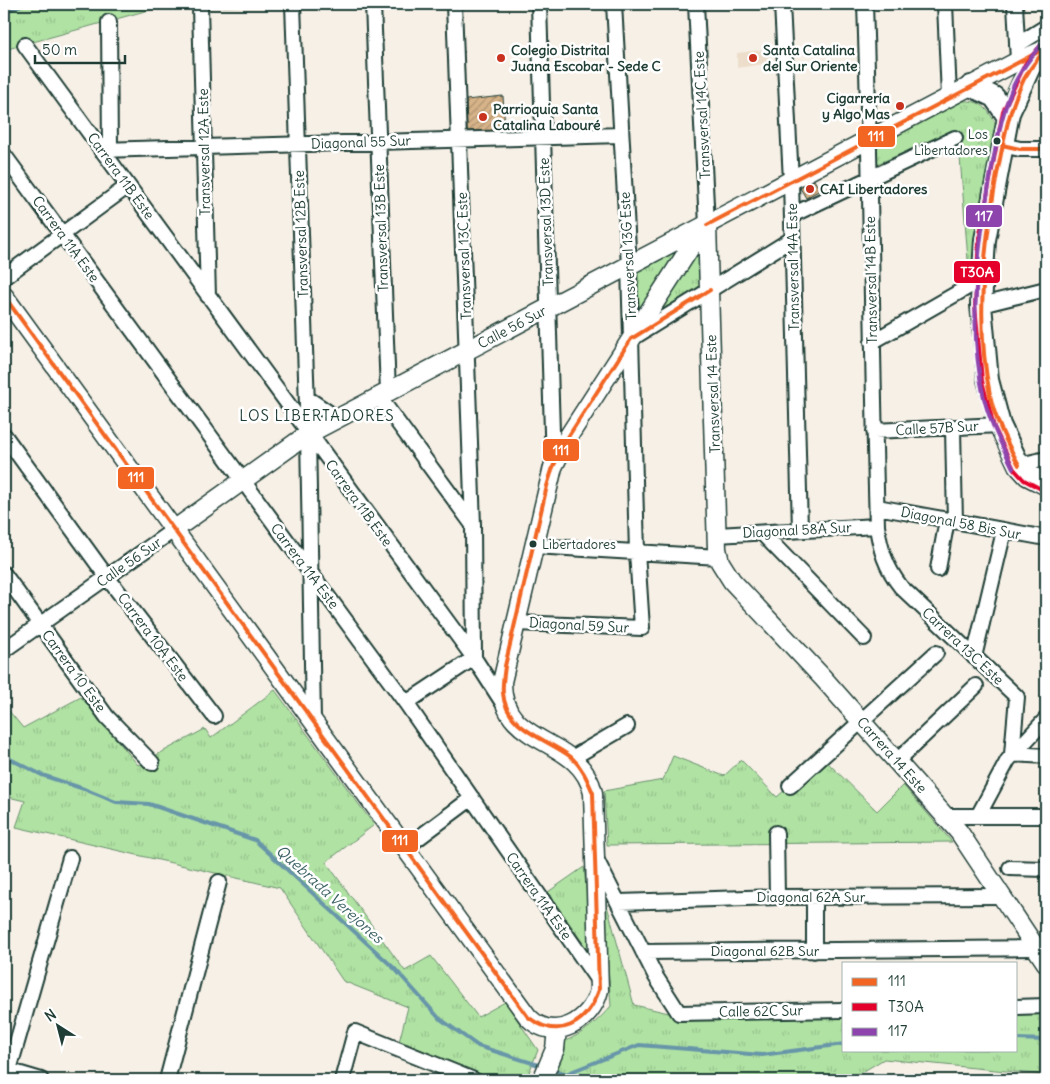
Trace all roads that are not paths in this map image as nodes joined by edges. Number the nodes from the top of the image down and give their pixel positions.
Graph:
1 (293, 4) edge
2 (373, 4) edge
3 (454, 4) edge
4 (539, 4) edge
5 (614, 4) edge
6 (696, 4) edge
7 (782, 4) edge
8 (865, 4) edge
9 (945, 4) edge
10 (1015, 4) edge
11 (200, 7) dead end
12 (109, 22) dead end
13 (1046, 27) edge
14 (25, 44) dead end
15 (1046, 49) edge
16 (1017, 53) junction
17 (971, 86) junction
18 (950, 97) junction
19 (1008, 117) junction
20 (621, 134) junction
21 (543, 137) junction
22 (955, 138) dead end
23 (459, 139) junction
24 (870, 139) junction
25 (378, 141) junction
26 (298, 144) junction
27 (1002, 146) junction
28 (204, 147) junction
29 (106, 149) junction
30 (1046, 149) edge
31 (4, 155) edge
32 (870, 178) junction
33 (791, 181) junction
34 (128, 186) junction
35 (792, 215) junction
36 (707, 225) junction
37 (61, 233) junction
38 (792, 239) junction
39 (629, 266) junction
40 (4, 277) edge
41 (982, 279) junction
42 (710, 290) junction
43 (1046, 290) edge
44 (4, 296) edge
45 (208, 296) junction
46 (981, 304) junction
47 (549, 308) junction
48 (631, 339) junction
49 (872, 342) junction
50 (468, 350) junction
51 (383, 394) junction
52 (307, 398) junction
53 (338, 419) junction
54 (1000, 425) junction
55 (953, 429) junction
56 (874, 431) junction
57 (308, 434) junction
58 (4, 435) edge
59 (1046, 459) edge
60 (1019, 465) junction
61 (553, 466) junction
62 (242, 481) junction
63 (1046, 484) edge
64 (876, 507) junction
65 (951, 521) junction
66 (473, 525) junction
67 (877, 526) junction
68 (175, 529) junction
69 (800, 530) junction
70 (1004, 531) junction
71 (762, 533) junction
72 (717, 535) junction
73 (1046, 538) edge
74 (534, 546) junction
75 (637, 552) junction
76 (719, 560) junction
77 (938, 569) dead end
78 (310, 572) junction
79 (4, 574) edge
80 (107, 577) junction
81 (516, 623) junction
82 (40, 624) junction
83 (642, 628) joint
84 (864, 638) dead end
85 (4, 650) edge
86 (936, 652) dead end
87 (974, 656) junction
88 (474, 658) junction
89 (976, 686) dead end
90 (406, 703) junction
91 (503, 703) junction
92 (214, 716) dead end
93 (1046, 719) edge
94 (313, 720) junction
95 (861, 721) junction
96 (627, 726) dead end
97 (1012, 754) junction
98 (1046, 756) edge
99 (572, 758) junction
100 (897, 761) junction
101 (152, 763) dead end
102 (790, 786) dead end
103 (472, 798) junction
104 (946, 816) junction
105 (978, 816) junction
106 (1046, 816) edge
107 (776, 833) dead end
108 (405, 848) junction
109 (594, 856) junction
110 (70, 858) dead end
111 (1010, 868) dead end
112 (1046, 869) edge
113 (219, 882) dead end
114 (1003, 896) junction
115 (777, 897) junction
116 (814, 897) junction
117 (619, 902) junction
118 (814, 951) junction
119 (642, 952) junction
120 (1042, 955) edge
121 (847, 957) edge
122 (599, 982) junction
123 (1046, 1006) edge
124 (1018, 1007) edge
125 (842, 1010) edge
126 (557, 1029) junction
127 (6, 1069) edge
128 (41, 1080) edge
129 (167, 1080) edge
130 (342, 1080) edge
131 (474, 1080) edge
132 (542, 1080) edge

1 - 26 street, Transversal 12B Este
2 - 25 street, Transversal 13B Este
3 - 23 street, Transversal 13C Este
4 - 21 street, Transversal 13D Este
5 - 20 street, Transversal 13G Este
6 - 36 street, Transversal 14C Este
7 - 33 street, Transversal 14A Este
8 - 24 street, Transversal 14B Este
9 - 18 street
10 - 16 street
11 - 28 street, Transversal 12A Este
12 - 29 street
13 - 16 street, Calle 56 Sur
14 - 29 street, Carrera 11B Este
15 - 16 street, Calle 56 Sur
15 - 19 main road
16 - 17 street, Calle 56 Sur
17 - 18 street, Calle 56 Sur
17 - 19 main road
18 - 24 street, Calle 56 Sur
19 - 27 main road
20 - 21 street, Diagonal 55 Sur
20 - 39 street, Transversal 13G Este
21 - 23 street, Diagonal 55 Sur
21 - 47 street, Transversal 13D Este
22 - 32 street
23 - 25 street, Diagonal 55 Sur
23 - 50 street, Transversal 13C Este
24 - 32 street, Transversal 14B Este
24 - 33 street, Calle 56 Sur
25 - 26 street, Diagonal 55 Sur
25 - 51 street, Transversal 13B Este
26 - 28 street, Diagonal 55 Sur
26 - 52 street, Transversal 12B Este
27 - 30 street
27 - 41 main road
28 - 29 street, Diagonal 55 Sur
28 - 45 street, Transversal 12A Este
29 - 34 street, Carrera 11B Este
31 - 37 street, Carrera 11A Este
32 - 35 street
32 - 49 street, Transversal 14B Este
33 - 35 street, Transversal 14A Este
33 - 36 street, Calle 56 Sur
34 - 37 street
34 - 45 street, Carrera 11B Este
35 - 38 street, Transversal 14A Este
36 - 39 street, Calle 56 Sur
36 - 42 street, Transversal 14 Este
36 - 48 street
37 - 40 street
37 - 62 street, Carrera 11A Este
38 - 42 street
38 - 69 street, Transversal 14A Este
39 - 47 street, Calle 56 Sur
39 - 48 street, Transversal 13G Este
41 - 46 main road
41 - 49 street
42 - 48 street
42 - 72 street, Transversal 14 Este
43 - 46 street
44 - 68 street
45 - 57 street, Carrera 11B Este
46 - 54 main road
47 - 50 street, Calle 56 Sur
47 - 61 street, Transversal 13D Este
48 - 61 street
48 - 75 street, Transversal 13G Este
49 - 56 street, Transversal 14B Este
50 - 51 street, Calle 56 Sur
50 - 66 street, Transversal 13C Este
51 - 53 street, Calle 56 Sur
51 - 66 street
52 - 53 street
52 - 57 street, Transversal 12B Este
53 - 57 street, Calle 56 Sur
54 - 55 street, Calle 57B Sur
54 - 60 main road
55 - 56 street, Calle 57B Sur
55 - 65 street
56 - 64 street, Transversal 14B Este
57 - 62 street, Calle 56 Sur
57 - 78 street, Transversal 12B Este
57 - 88 street, Carrera 11B Este
58 - 80 street, Carrera 10A Este
59 - 60 street
60 - 63 main road
61 - 74 street, Transversal 13D Este
62 - 68 street, Calle 56 Sur
62 - 78 street, Carrera 11A Este
64 - 65 street, Diagonal 58 Bis Sur
64 - 67 street, Transversal 14B Este
65 - 70 street, Diagonal 58 Bis Sur
65 - 77 street
66 - 88 street, Transversal 13C Este
67 - 69 street, Diagonal 58A Sur
67 - 87 street, Carrera 13C Este
68 - 80 street, Calle 56 Sur
68 - 94 street
69 - 71 street, Diagonal 58A Sur
70 - 73 street, Diagonal 58 Bis Sur
70 - 87 street
71 - 72 street, Diagonal 58A Sur
71 - 84 street
72 - 76 street, Transversal 14 Este
74 - 75 street
74 - 81 street, Transversal 13D Este
75 - 76 street
75 - 83 street, Transversal 13G Este
76 - 95 street, Carrera 14 Este
78 - 90 street, Carrera 11A Este
78 - 94 street, Transversal 12B Este
79 - 82 street, Carrera 10 Este
80 - 82 street, Calle 56 Sur
80 - 92 street, Carrera 10A Este
81 - 83 street, Diagonal 59 Sur
81 - 91 street, Transversal 13D Este
82 - 85 street, Calle 56 Sur
82 - 101 street, Carrera 10 Este
86 - 95 street
87 - 97 street, Carrera 13C Este
88 - 90 street
88 - 91 street, Carrera 11B Este
89 - 100 street
90 - 103 street, Carrera 11A Este
91 - 99 street, Carrera 11B Este
93 - 97 street
94 - 108 street
95 - 100 street, Carrera 14 Este
95 - 102 street
96 - 99 street
97 - 98 street
97 - 105 street
99 - 109 street, Carrera 11B Este
100 - 104 street, Carrera 14 Este
103 - 108 street
103 - 122 street, Carrera 11A Este
104 - 105 street
104 - 114 street, Carrera 14 Este
105 - 106 street
107 - 115 street
108 - 126 street
109 - 117 street
109 - 122 street, Carrera 11B Este
110 - 127 street
111 - 112 street
113 - 129 street
114 - 116 street, Diagonal 62A Sur
114 - 120 street, Carrera 14 Este
115 - 116 street, Diagonal 62A Sur
115 - 117 street, Diagonal 62A Sur
116 - 118 street
117 - 119 street
118 - 119 street, Diagonal 62B Sur
118 - 121 street, Diagonal 62B Sur
119 - 125 street, Calle 62C Sur
120 - 121 street, Diagonal 62B Sur
122 - 126 street
123 - 124 street
126 - 132 street
127 - 128 street
130 - 131 street

